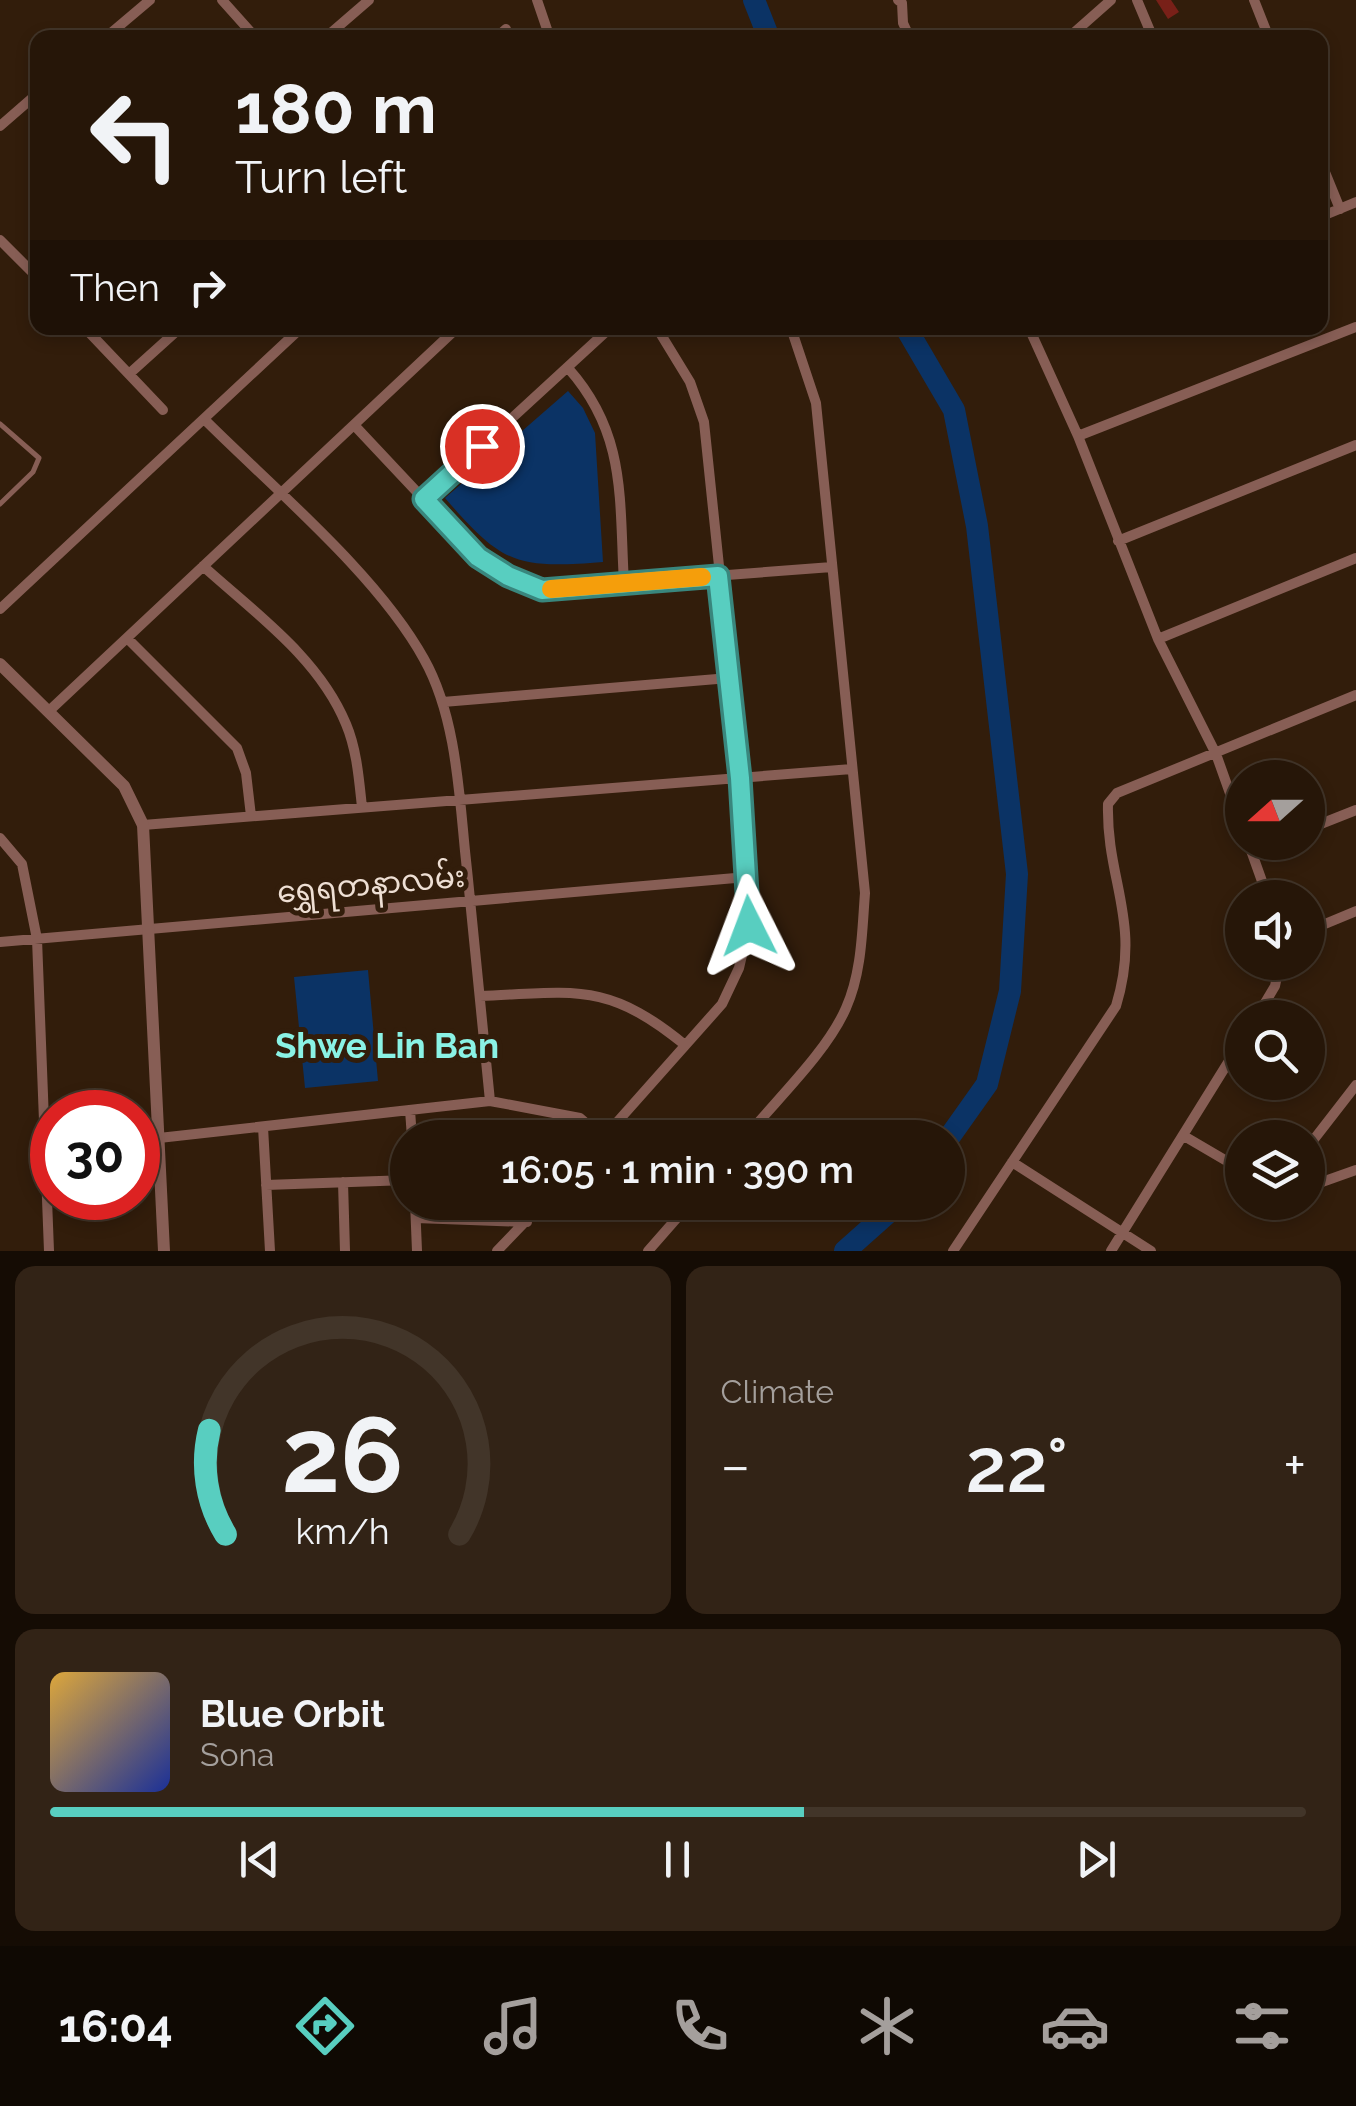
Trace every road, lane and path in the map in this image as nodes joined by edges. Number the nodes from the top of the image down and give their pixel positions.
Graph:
1 (150, 0) edge
2 (222, 0) edge
3 (369, 0) edge
4 (536, 0) edge
5 (1111, 0) edge
6 (1137, 0) edge
7 (1254, 0) edge
8 (902, 1) edge
9 (114, 30) edge
10 (249, 30) edge
11 (335, 30) edge
12 (547, 30) edge
13 (906, 30) edge
14 (1077, 30) edge
15 (1149, 30) edge
16 (1266, 30) edge
17 (30, 100) edge
18 (0, 126) edge
19 (1328, 179) edge
20 (1356, 202) edge
21 (1340, 208) junction
22 (1328, 213) edge
23 (0, 240) edge
24 (30, 270) edge
25 (1356, 326) edge
26 (91, 335) edge
27 (172, 335) edge
28 (293, 335) edge
29 (450, 335) edge
30 (603, 335) edge
31 (660, 335) edge
32 (792, 335) edge
33 (1033, 335) edge
34 (568, 368) junction
35 (129, 374) junction
36 (163, 410) dead end
37 (204, 418) junction
38 (0, 424) edge
39 (355, 426) junction
40 (1078, 436) junction
41 (1356, 444) edge
42 (279, 494) junction
43 (424, 499) junction
44 (0, 504) edge
45 (1118, 541) junction
46 (1356, 558) edge
47 (203, 566) junction
48 (832, 567) junction
49 (718, 576) junction
50 (624, 582) junction
51 (0, 609) edge
52 (128, 638) junction
53 (1158, 638) junction
54 (0, 664) edge
55 (730, 678) junction
56 (1356, 695) edge
57 (442, 702) junction
58 (49, 712) junction
59 (1216, 754) junction
60 (852, 768) junction
61 (740, 778) junction
62 (1225, 779) edge
63 (460, 800) junction
64 (362, 807) junction
65 (1356, 810) edge
66 (251, 816) junction
67 (1325, 822) edge
68 (144, 825) junction
69 (0, 838) edge
70 (746, 877) junction
71 (471, 901) junction
72 (1356, 911) edge
73 (1325, 924) edge
74 (150, 928) junction
75 (37, 939) junction
76 (0, 942) edge
77 (480, 996) junction
78 (686, 1045) junction
79 (1225, 1068) edge
80 (1356, 1086) edge
81 (158, 1090) edge
82 (490, 1100) junction
83 (410, 1110) junction
84 (411, 1120) edge
85 (582, 1120) edge
86 (619, 1120) edge
87 (760, 1120) edge
88 (1325, 1125) edge
89 (264, 1127) junction
90 (1184, 1136) junction
91 (160, 1138) joint
92 (1225, 1160) edge
93 (1012, 1162) junction
94 (1356, 1170) edge
95 (390, 1181) edge
96 (1325, 1181) edge
97 (342, 1182) junction
98 (266, 1185) junction
99 (416, 1220) edge
100 (472, 1220) edge
101 (674, 1220) edge
102 (527, 1222) joint
103 (1124, 1234) junction
104 (49, 1251) edge
105 (164, 1251) edge
106 (270, 1251) edge
107 (346, 1251) edge
108 (418, 1251) edge
109 (497, 1251) edge
110 (648, 1251) edge
111 (954, 1251) edge
112 (1111, 1251) edge
113 (1151, 1251) edge

1 - 9 street
2 - 10 street
3 - 11 street
4 - 12 street
5 - 14 street
6 - 15 street
7 - 16 street
8 - 13 street
17 - 18 street
19 - 21 street
20 - 21 street
21 - 22 street
23 - 24 street
25 - 40 street
26 - 35 street
27 - 35 street
28 - 37 street
29 - 39 street
30 - 34 street
31 - 49 street
32 - 48 street
33 - 40 street
34 - 43 street
34 - 50 street
35 - 36 street
37 - 42 street
37 - 51 street
38 - 44 lane
39 - 42 street
39 - 43 street
40 - 45 street
41 - 45 street
42 - 47 street
42 - 57 street
43 - 50 street
45 - 53 street
46 - 53 street
47 - 52 street
47 - 64 street
48 - 49 street
48 - 60 street
49 - 50 street
49 - 55 street
52 - 58 street
52 - 66 street
53 - 59 street
54 - 58 street
55 - 57 street
55 - 61 street
56 - 59 street
57 - 63 street
58 - 68 street
59 - 62 street
59 - 93 street
60 - 61 street
60 - 87 street
61 - 63 street
61 - 70 street
63 - 64 street
63 - 71 street
64 - 66 street
65 - 67 street
66 - 68 street
68 - 74 street
69 - 75 street
70 - 71 street, ရွှေရတနာလမ်း
70 - 78 street
71 - 74 street, ရွှေရတနာလမ်း
71 - 77 street
72 - 73 street
74 - 75 street, ရွှေရတနာလမ်း
74 - 81 street
75 - 76 street, ရွှေရတနာလမ်း
75 - 104 street
77 - 78 street
77 - 82 street
78 - 86 street
79 - 90 street
80 - 88 street
82 - 83 street
82 - 85 street
83 - 84 street
83 - 89 street
89 - 91 street
89 - 98 street
90 - 92 street
90 - 103 street
91 - 105 street
93 - 103 street
93 - 111 street
94 - 96 street
95 - 97 street
97 - 98 street
97 - 107 street
98 - 106 street
99 - 108 street
100 - 102 street
101 - 110 street
102 - 109 street
103 - 112 street
103 - 113 street

